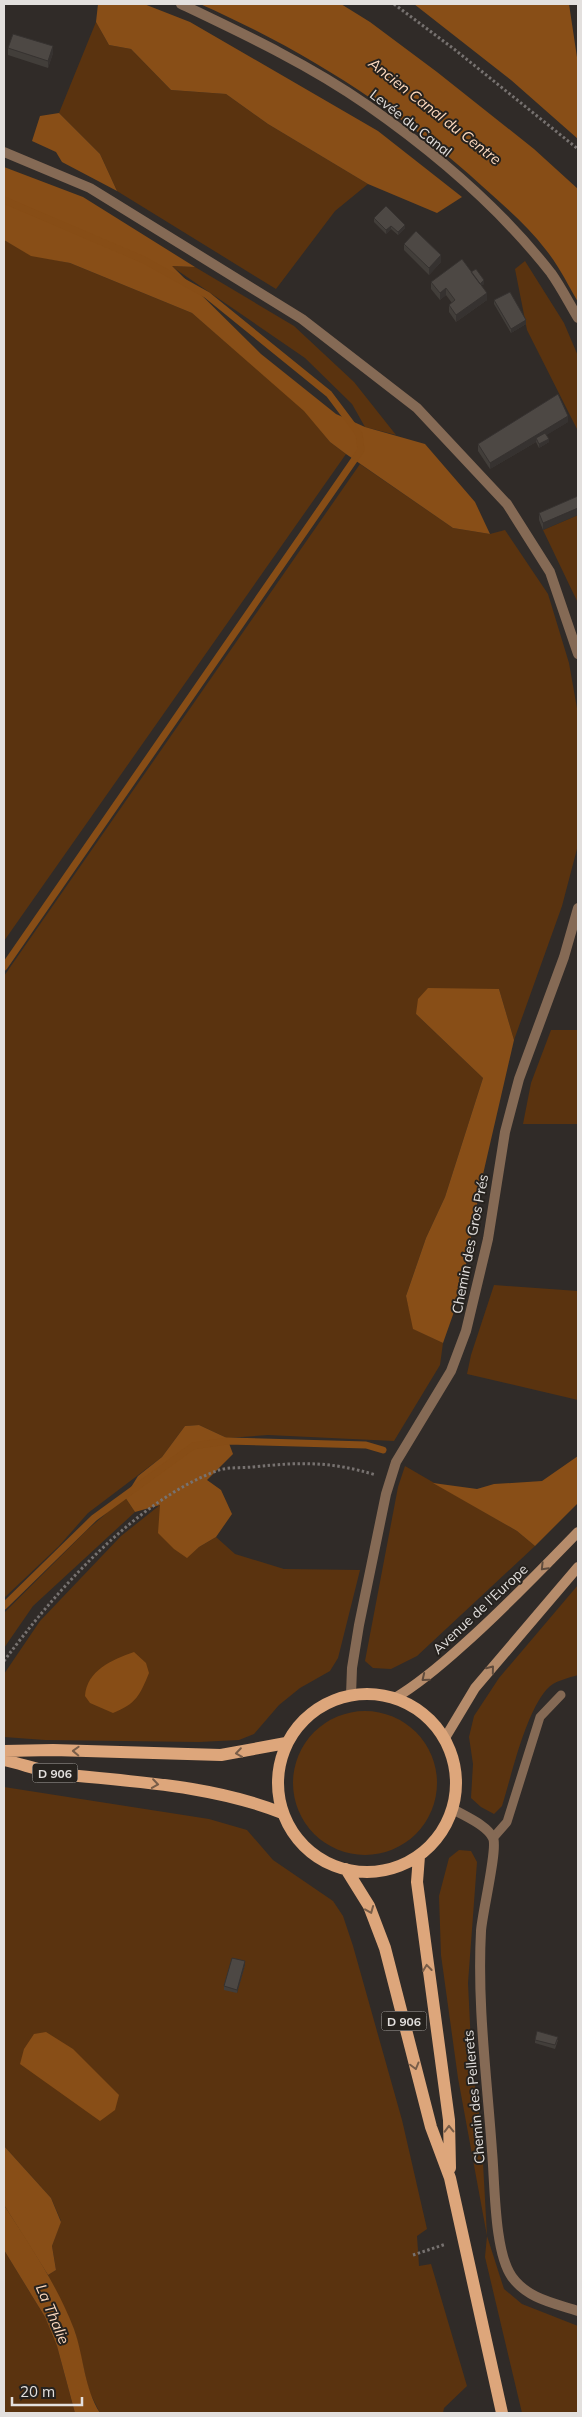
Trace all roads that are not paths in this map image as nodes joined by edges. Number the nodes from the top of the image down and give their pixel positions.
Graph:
1 (181, 4) edge
2 (4, 152) edge
3 (578, 318) edge
4 (578, 654) edge
5 (578, 908) edge
6 (578, 1532) edge
7 (578, 1567) edge
8 (351, 1695) junction
9 (561, 1695) dead end
10 (395, 1698) junction
11 (445, 1738) junction
12 (286, 1743) junction
13 (4, 1751) edge
14 (4, 1760) edge
15 (453, 1809) junction
16 (282, 1813) junction
17 (493, 1838) junction
18 (419, 1856) junction
19 (346, 1869) junction
20 (450, 2178) junction
21 (578, 2311) edge
22 (502, 2413) edge

1 - 3 street, Levée du Canal
2 - 4 street
5 - 8 street, Chemin des Gros Prés
6 -> 10 main road, Avenue de l'Europe
11 -> 7 main road
8 - 10 main road
8 - 12 main road
9 - 17 lane
10 - 11 main road
11 - 15 main road
12 -> 13 main road, D 906
12 - 16 main road
14 -> 16 main road, D 906
15 - 17 street
15 - 18 main road
16 - 19 main road
17 - 21 street, Chemin des Pellerets
18 - 19 main road
20 -> 18 main road, D 906
19 -> 20 main road, D 906
20 - 22 main road, D 906

